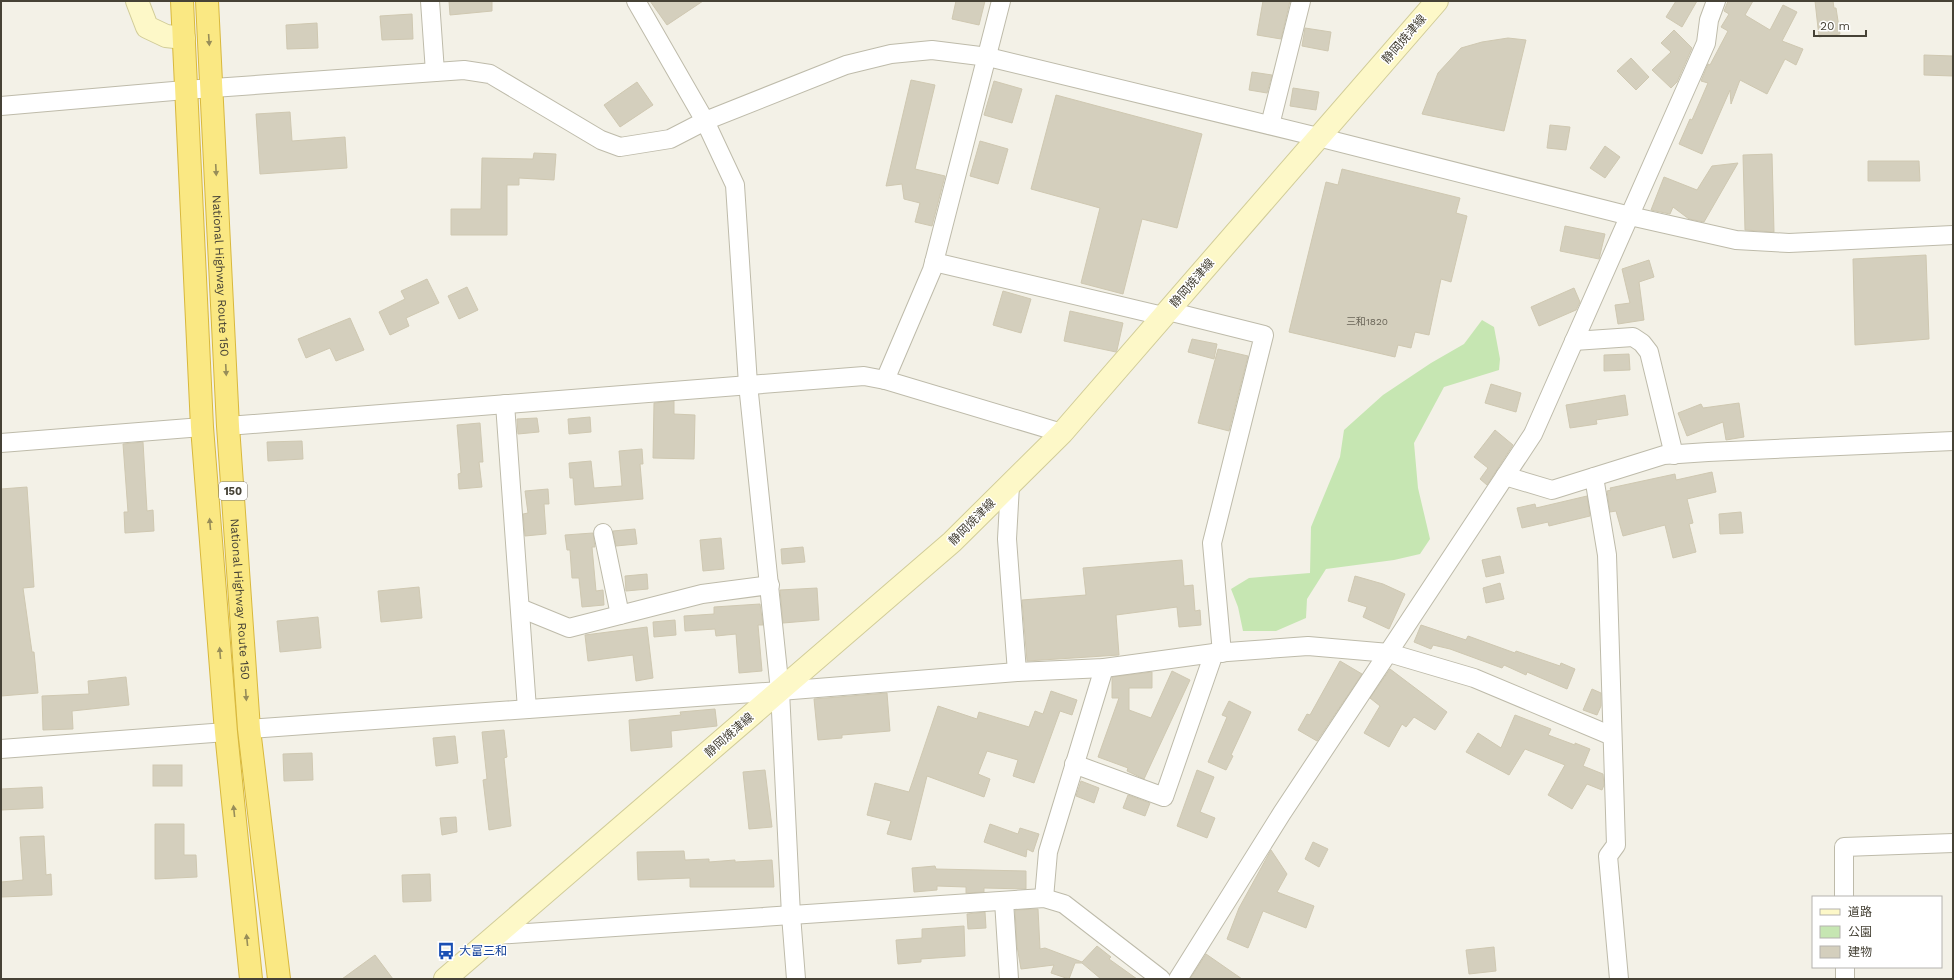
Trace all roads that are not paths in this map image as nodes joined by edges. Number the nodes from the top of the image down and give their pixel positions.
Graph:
1 (137, 1) edge
2 (182, 1) edge
3 (207, 1) edge
4 (430, 1) edge
5 (636, 1) edge
6 (1001, 1) edge
7 (1301, 1) edge
8 (1437, 1) edge
9 (1716, 1) edge
10 (184, 38) junction
11 (988, 56) junction
12 (435, 72) junction
13 (212, 89) junction
14 (185, 90) junction
15 (1, 106) edge
16 (706, 121) junction
17 (1270, 125) junction
18 (1318, 137) junction
19 (1630, 216) junction
20 (1953, 235) edge
21 (934, 262) junction
22 (1165, 314) junction
23 (1574, 342) junction
24 (885, 380) junction
25 (748, 384) junction
26 (505, 404) junction
27 (228, 426) junction
28 (202, 427) junction
29 (1062, 433) junction
30 (1953, 441) edge
31 (1, 443) edge
32 (1674, 454) junction
33 (1505, 476) junction
34 (1594, 477) junction
35 (1010, 485) junction
36 (603, 533) dead end
37 (770, 584) junction
38 (520, 608) junction
39 (620, 615) junction
40 (1218, 653) junction
41 (1389, 653) junction
42 (1104, 668) junction
43 (1017, 672) junction
44 (780, 691) junction
45 (527, 709) junction
46 (249, 729) junction
47 (226, 732) junction
48 (1612, 736) junction
49 (1, 749) edge
50 (1074, 764) junction
51 (1953, 844) edge
52 (1844, 896) edge
53 (1044, 898) junction
54 (1004, 901) junction
55 (791, 915) junction
56 (496, 936) junction
57 (1845, 968) edge
58 (251, 979) edge
59 (279, 979) edge
60 (445, 979) edge
61 (796, 979) edge
62 (1009, 979) edge
63 (1161, 979) edge
64 (1178, 979) edge
65 (1619, 979) edge
66 (1845, 979) edge

1 - 10 main road
2 - 10 highway, National Highway Route 150 / 150
3 -> 13 highway, National Highway Route 150 / 150
4 - 12 street
5 - 16 street
6 - 11 street
7 - 17 street
8 - 18 main road, 静岡焼津線
9 - 19 street
10 - 14 highway, National Highway Route 150 / 150
11 - 16 street
11 - 17 street
11 - 21 street
12 - 13 street
12 - 16 street
13 - 14 street
13 -> 27 highway, National Highway Route 150 / 150
14 - 15 street
14 - 28 highway, National Highway Route 150 / 150
16 - 25 street
17 - 18 street
18 - 19 street
18 - 22 main road, 静岡焼津線
19 - 20 street
19 - 23 street
21 - 22 street
21 - 24 street
22 - 29 main road, 静岡焼津線
22 - 40 street
23 - 32 street
23 - 33 street
24 - 25 street
24 - 29 street
25 - 26 street
25 - 37 street
26 - 27 street
26 - 38 street
27 -> 46 highway, National Highway Route 150 / 150
28 - 31 street
47 -> 28 highway, National Highway Route 150 / 150
29 - 35 main road, 静岡焼津線
30 - 32 street
32 - 34 street
33 - 34 street
33 - 41 street
34 - 48 street
35 - 43 street
35 - 44 main road, 静岡焼津線
36 - 39 street
37 - 39 street
37 - 44 street
38 - 39 street
38 - 45 street
40 - 41 street
40 - 42 street
40 - 50 street
41 - 48 street
41 - 64 street
42 - 43 street
42 - 50 street
43 - 44 street
44 - 45 street
44 - 55 street
44 - 56 main road, 静岡焼津線
45 - 46 street
46 - 59 highway, National Highway Route 150 / 150
47 - 49 street
58 -> 47 highway, National Highway Route 150 / 150
48 - 65 street
50 - 53 street
51 - 52 street
53 - 54 street
53 - 63 street
54 - 55 street
54 - 62 street
55 - 56 street
55 - 61 street
56 - 60 main road, 静岡焼津線
57 - 66 street

